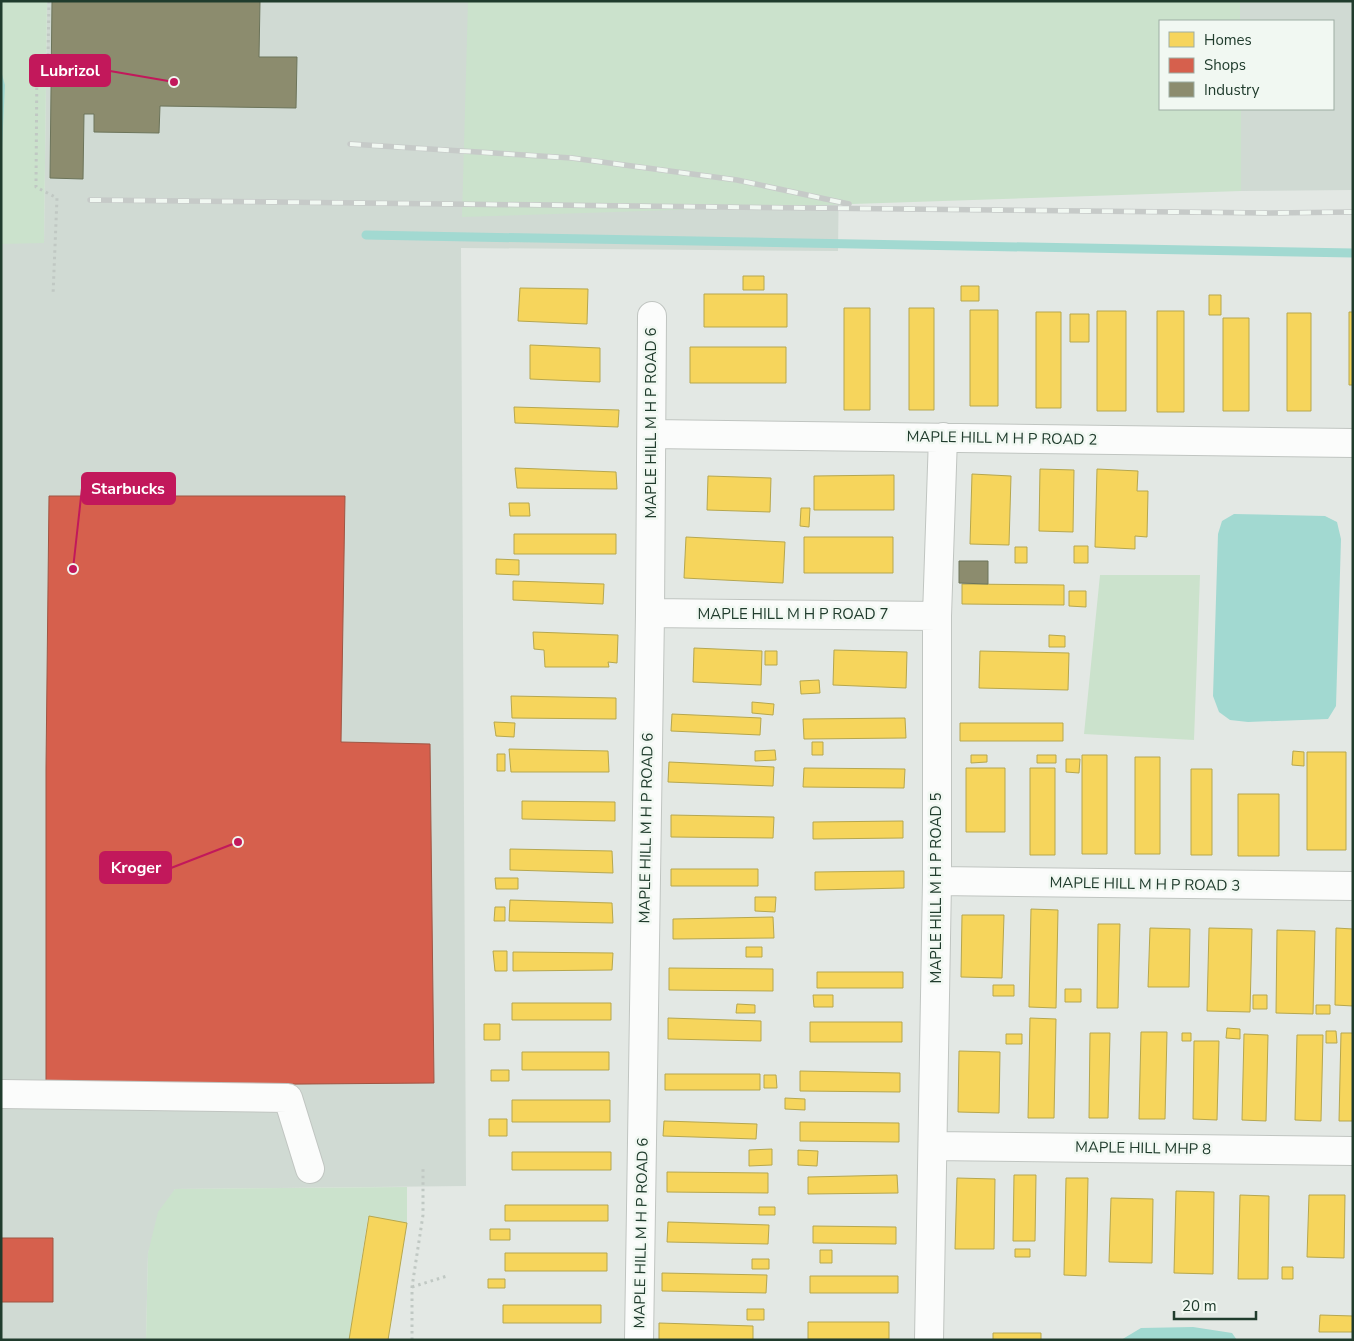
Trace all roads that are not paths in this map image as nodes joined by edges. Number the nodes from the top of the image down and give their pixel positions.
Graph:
1 (652, 316) dead end
2 (652, 434) junction
3 (943, 437) junction
4 (1353, 443) edge
5 (650, 613) junction
6 (937, 616) junction
7 (936, 881) junction
8 (1353, 886) edge
9 (2, 1094) edge
10 (933, 1146) junction
11 (1353, 1151) edge
12 (310, 1169) dead end
13 (639, 1340) edge
14 (929, 1340) edge

1 - 2 street, MAPLE HILL M H P ROAD 6
2 - 3 street, MAPLE HILL M H P ROAD 2
2 - 5 street, MAPLE HILL M H P ROAD 6
3 - 4 street, MAPLE HILL M H P ROAD 2
3 - 6 street, MAPLE HILL M H P ROAD 5
5 - 6 street, MAPLE HILL M H P ROAD 7
5 - 13 street, MAPLE HILL M H P ROAD 6
6 - 7 street, MAPLE HILL M H P ROAD 5
7 - 8 street, MAPLE HILL M H P ROAD 3
7 - 10 street, MAPLE HILL M H P ROAD 5
9 - 12 street
10 - 11 street, MAPLE HILL MHP 8
10 - 14 street, MAPLE HILL M H P ROAD 5

